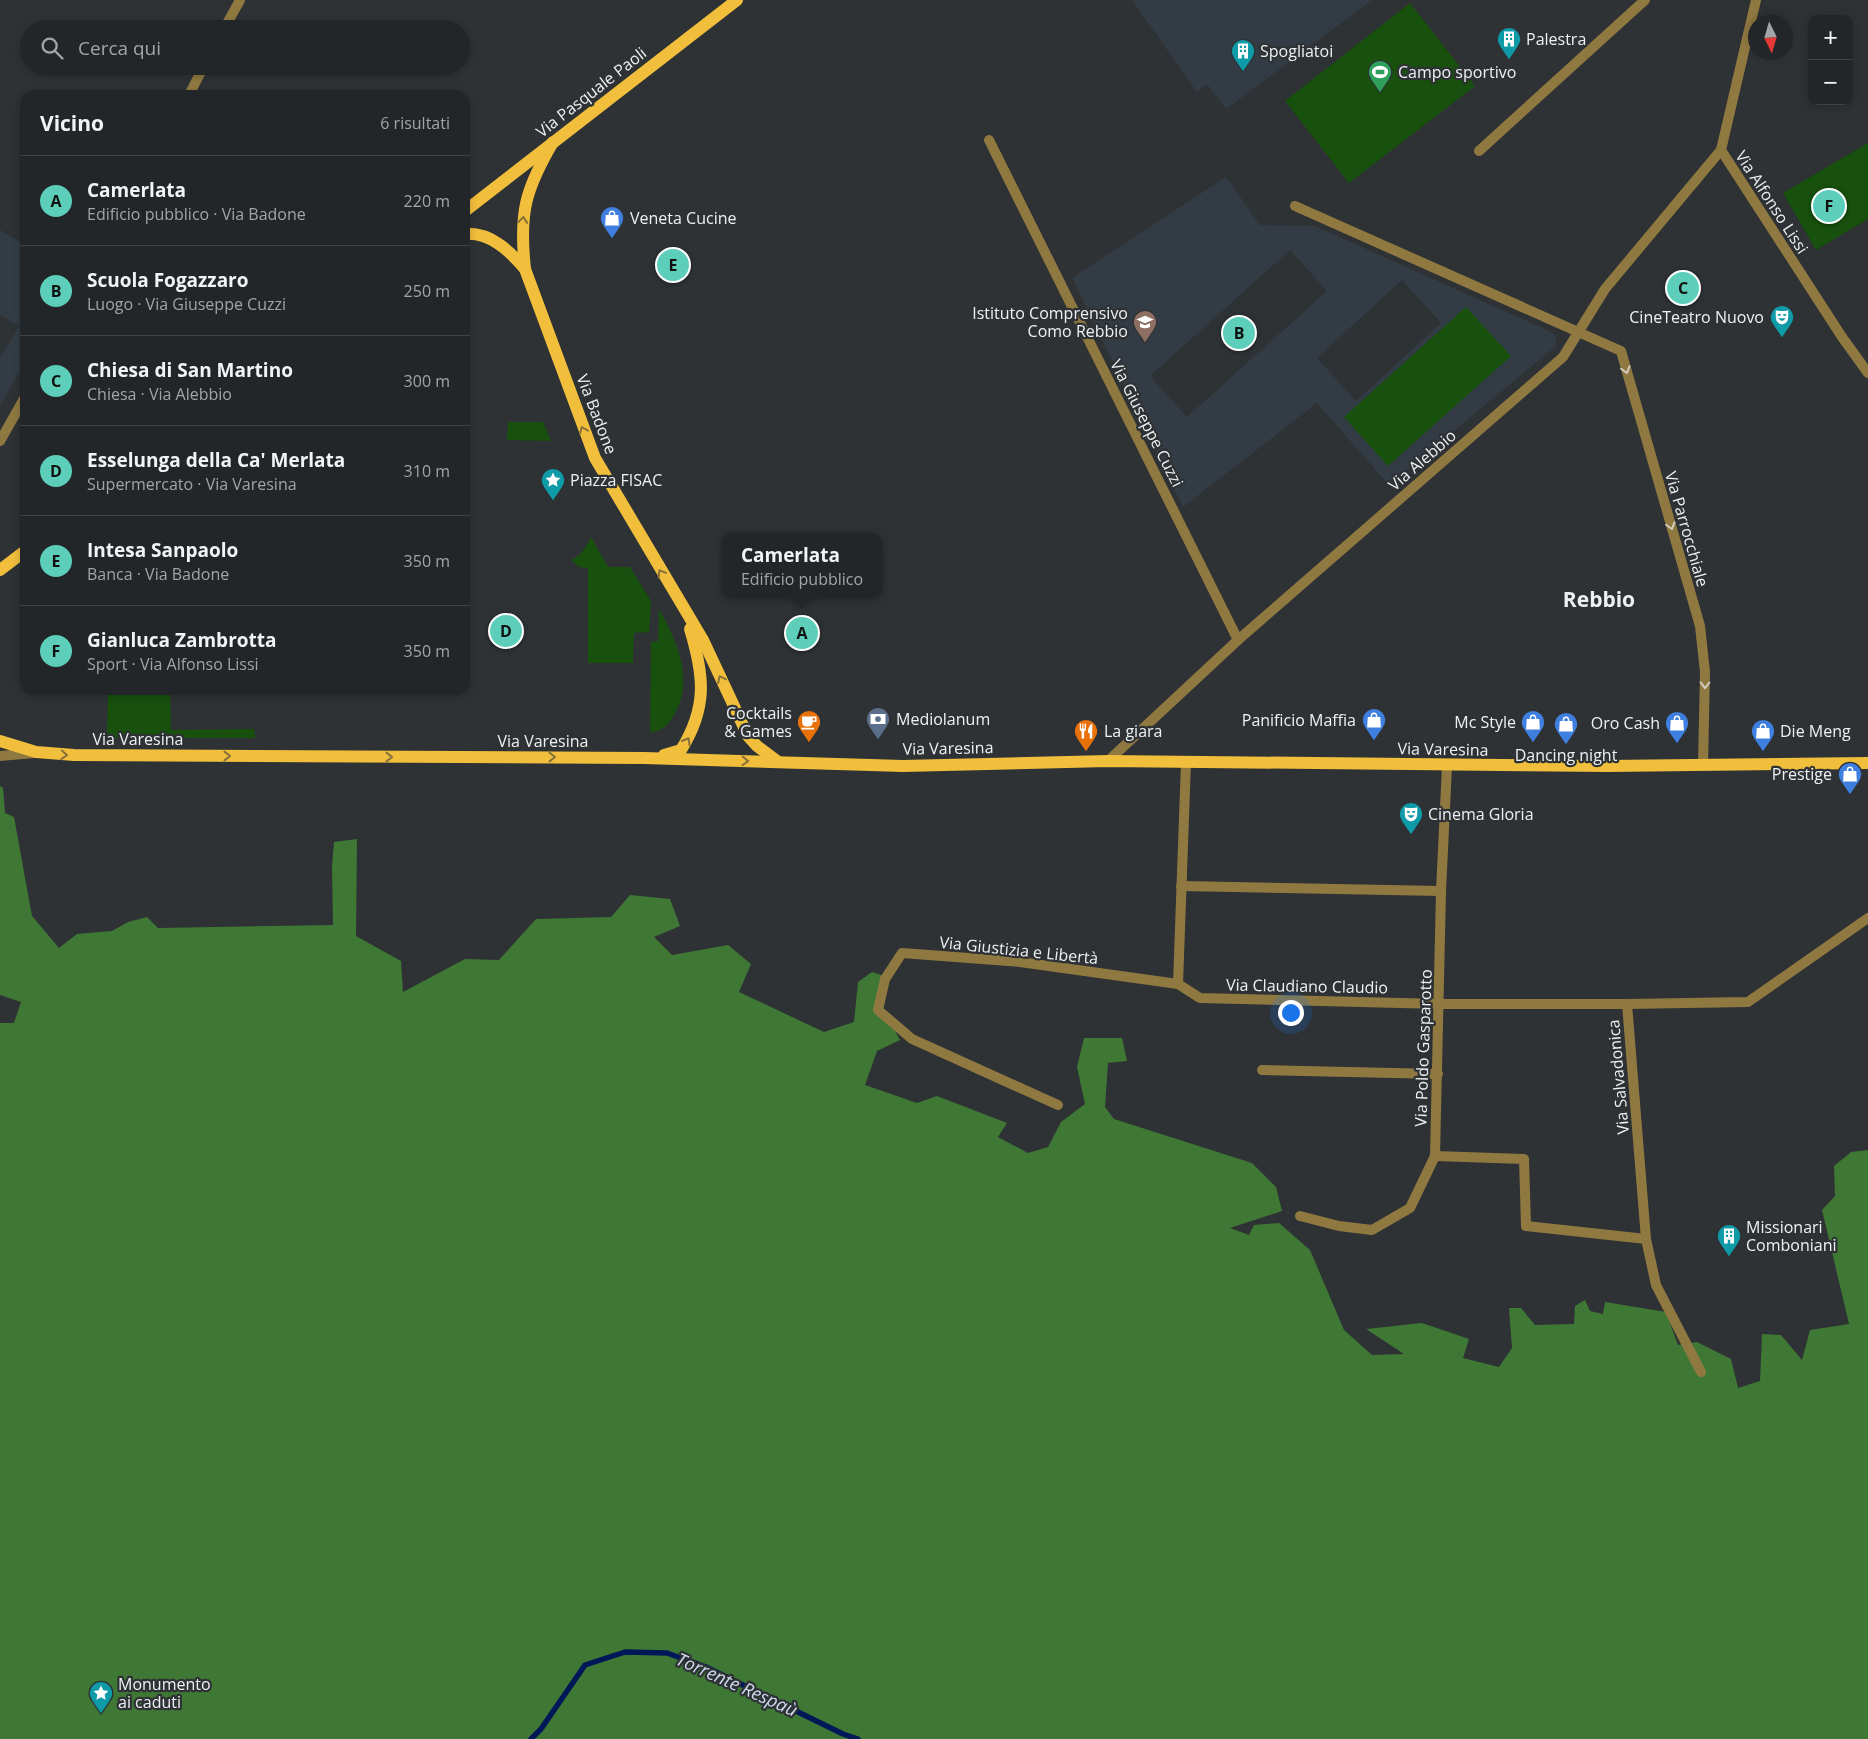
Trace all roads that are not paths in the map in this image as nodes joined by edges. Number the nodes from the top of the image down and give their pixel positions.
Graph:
1 (240, 0) edge
2 (738, 0) edge
3 (1645, 0) edge
4 (1756, 0) edge
5 (229, 20) edge
6 (199, 75) edge
7 (192, 90) edge
8 (989, 140) dead end
9 (553, 142) junction
10 (1721, 150) junction
11 (1480, 152) dead end
12 (1295, 206) dead end
13 (470, 207) edge
14 (470, 234) edge
15 (525, 269) junction
16 (1578, 333) junction
17 (1868, 373) edge
18 (20, 406) edge
19 (0, 441) edge
20 (20, 555) edge
21 (0, 570) edge
22 (686, 614) junction
23 (1238, 640) junction
24 (0, 741) edge
25 (36, 752) junction
26 (0, 756) edge
27 (644, 758) junction
28 (777, 761) junction
29 (1108, 761) junction
30 (1186, 762) junction
31 (1868, 763) edge
32 (1703, 765) junction
33 (1447, 766) junction
34 (1181, 886) junction
35 (1441, 891) junction
36 (1868, 918) edge
37 (1178, 984) junction
38 (1440, 1004) junction
39 (1627, 1004) junction
40 (1262, 1070) dead end
41 (1438, 1074) junction
42 (1058, 1105) dead end
43 (1434, 1156) junction
44 (1300, 1216) dead end
45 (1646, 1239) junction
46 (1701, 1372) dead end

1 - 5 street
2 - 9 main road, Via Pasquale Paoli
3 - 11 street
4 - 10 street, Via Alfonso Lissi
6 - 7 street
8 - 23 street, Via Giuseppe Cuzzi
9 - 13 main road, Via Pasquale Paoli
15 -> 9 main road, Via Badone
10 - 16 street, Via Alebbio
10 - 17 street, Via Alfonso Lissi
12 - 16 street
14 - 15 main road, Via Badone
22 -> 15 main road, Via Badone
16 - 23 street, Via Alebbio
16 -> 32 street, Via Parrocchiale
18 - 19 street
20 - 21 main road
27 -> 22 main road, Via Badone
28 -> 22 main road, Via Badone
23 - 29 street, Via Alebbio
24 - 25 main road, Via Varesina
25 - 26 street
25 -> 27 main road, Via Varesina
27 -> 28 main road, Via Varesina
28 - 29 main road, Via Varesina
29 - 30 main road, Via Varesina
30 - 33 main road, Via Varesina
30 - 34 street
31 - 32 main road, Via Varesina
32 - 33 main road, Via Varesina
33 - 35 street, Via Poldo Gasparotto
34 - 35 street
34 - 37 street
35 - 38 street, Via Poldo Gasparotto
36 - 39 street, Via Salvadonica
37 - 38 street, Via Claudiano Claudio
37 - 42 street, Via Giustizia e Libertà
38 - 39 street, Via Claudiano Claudio
38 - 41 street, Via Poldo Gasparotto
39 - 45 street, Via Salvadonica
40 - 41 street
41 - 43 street, Via Poldo Gasparotto
43 - 44 street, Via Poldo Gasparotto
43 - 45 street
45 - 46 street, Via Salvadonica

